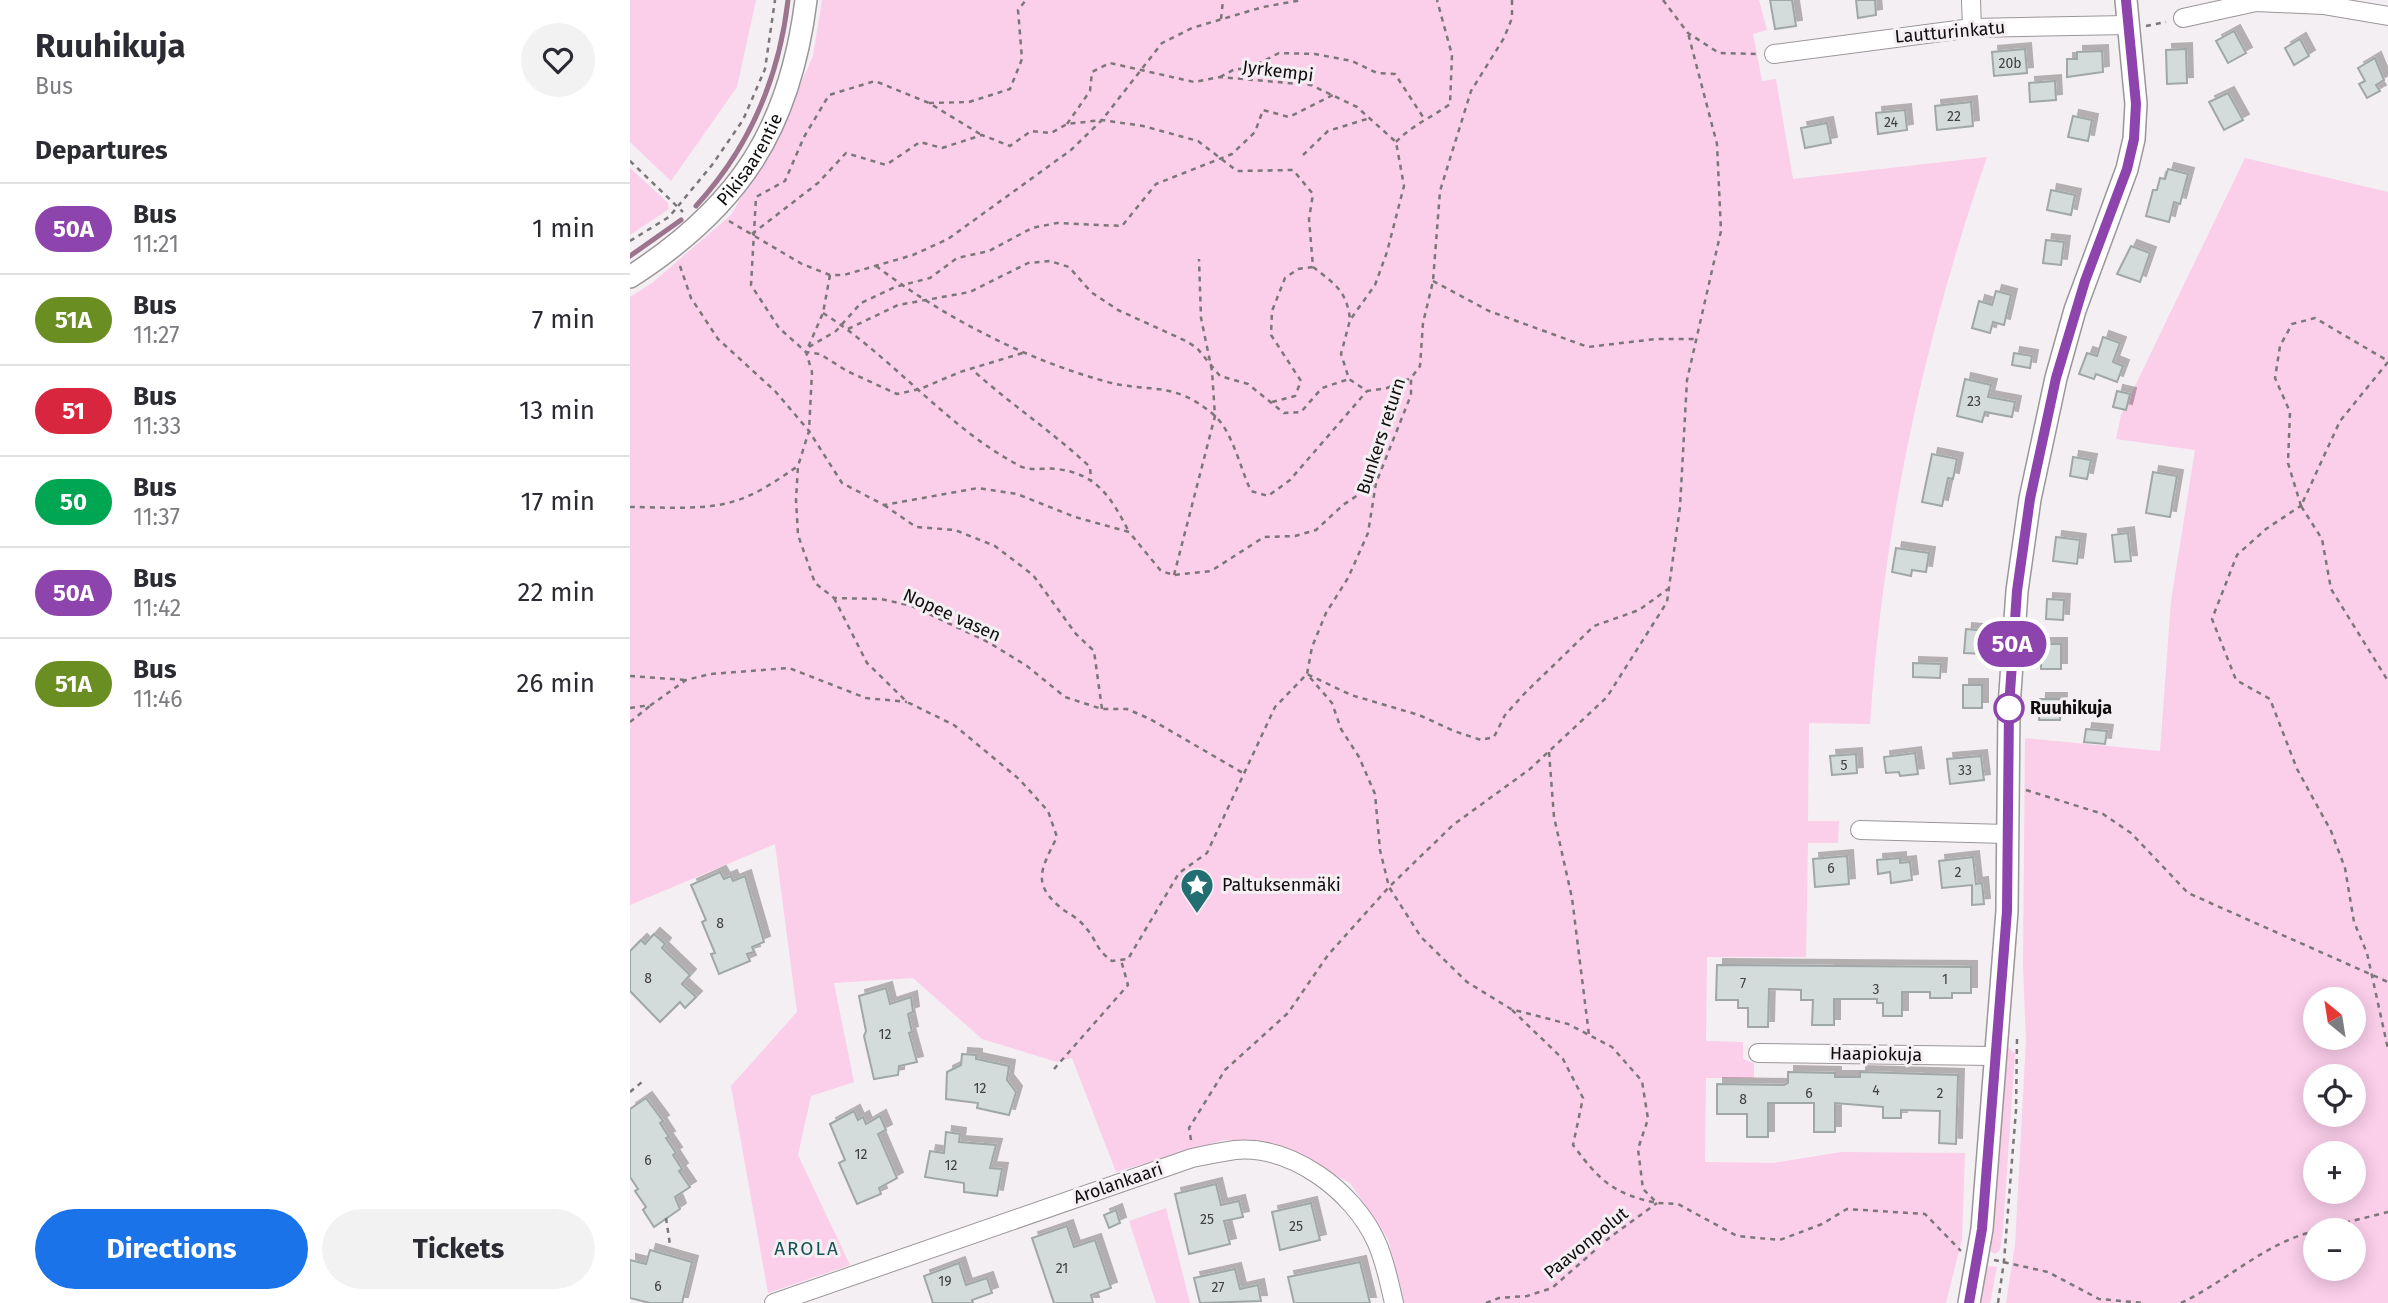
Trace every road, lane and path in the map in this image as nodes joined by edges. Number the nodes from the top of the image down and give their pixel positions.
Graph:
1 (775, 0) edge
2 (806, 0) edge
3 (1026, 0) edge
4 (1223, 0) edge
5 (1302, 0) edge
6 (1437, 0) edge
7 (1512, 0) edge
8 (1663, 0) edge
9 (1971, 0) edge
10 (2126, 0) edge
11 (2388, 16) edge
12 (2183, 18) joint
13 (1222, 19) junction
14 (2133, 27) junction
15 (1972, 28) junction
16 (1688, 33) junction
17 (1774, 54) joint
18 (1139, 69) junction
19 (1220, 77) junction
20 (1333, 95) junction
21 (929, 103) junction
22 (1370, 118) junction
23 (1102, 120) junction
24 (1425, 120) junction
25 (1067, 124) junction
26 (982, 135) junction
27 (1396, 142) junction
28 (1303, 155) dead end
29 (1221, 159) junction
30 (630, 161) edge
31 (678, 206) junction
32 (714, 212) junction
33 (698, 228) junction
34 (752, 234) junction
35 (630, 241) edge
36 (675, 248) junction
37 (1199, 259) dead end
38 (875, 266) junction
39 (1313, 267) junction
40 (831, 275) junction
41 (630, 277) edge
42 (1433, 281) junction
43 (901, 285) junction
44 (922, 300) junction
45 (823, 313) junction
46 (1350, 320) junction
47 (842, 325) junction
48 (848, 329) junction
49 (1697, 339) junction
50 (807, 349) junction
51 (1026, 352) junction
52 (1210, 364) junction
53 (2387, 364) edge
54 (976, 373) dead end
55 (1411, 378) junction
56 (1349, 380) junction
57 (920, 389) junction
58 (1367, 391) junction
59 (1272, 402) junction
60 (1215, 416) junction
61 (809, 431) junction
62 (798, 466) junction
63 (1091, 480) junction
64 (1376, 483) junction
65 (884, 505) junction
66 (2301, 505) junction
67 (630, 507) edge
68 (1129, 532) junction
69 (1174, 575) junction
70 (1669, 588) junction
71 (834, 598) junction
72 (1307, 674) junction
73 (630, 676) edge
74 (687, 680) junction
75 (2388, 681) edge
76 (906, 702) junction
77 (651, 705) junction
78 (630, 708) edge
79 (1102, 709) junction
80 (630, 722) edge
81 (1549, 752) junction
82 (1243, 773) junction
83 (2020, 788) dead end
84 (1860, 830) dead end
85 (2006, 834) junction
86 (1389, 887) junction
87 (1121, 960) junction
88 (2371, 972) junction
89 (2388, 982) edge
90 (1511, 1009) junction
91 (2017, 1031) dead end
92 (1588, 1035) junction
93 (2388, 1049) edge
94 (1758, 1053) dead end
95 (1993, 1056) junction
96 (1054, 1069) dead end
97 (642, 1082) dead end
98 (630, 1092) edge
99 (1192, 1158) junction
100 (1657, 1203) junction
101 (2388, 1212) edge
102 (668, 1218) dead end
103 (2364, 1218) edge
104 (2303, 1236) edge
105 (670, 1245) dead end
106 (1979, 1258) junction
107 (2004, 1261) junction
108 (1527, 1296) junction
109 (775, 1303) edge
110 (1394, 1303) edge
111 (1486, 1303) edge
112 (1529, 1303) edge
113 (1969, 1303) edge
114 (1998, 1303) edge
115 (2144, 1303) edge
116 (2181, 1303) edge

1 - 31 path
2 - 32 street, Pikisaarentie
3 - 21 path
4 - 13 path
5 - 13 path
6 - 24 path
7 - 42 path, Bunkers return
8 - 16 path
9 - 15 street
10 - 14 street
11 - 12 street
12 - 14 path
13 - 18 path
14 - 15 street, Lautturinkatu
14 - 85 street
15 - 17 street, Lautturinkatu
16 - 17 path
16 - 49 path
18 - 19 path, Jyrkempi
18 - 23 path
18 - 25 path, Jyrkempi
19 - 20 path, Jyrkempi
19 - 24 path
20 - 22 path, Jyrkempi
20 - 29 path
21 - 26 path
21 - 34 path
22 - 27 path, Jyrkempi
22 - 28 path
23 - 25 path
23 - 29 path
23 - 38 path
24 - 27 path
25 - 26 path
26 - 34 path
27 - 46 path
29 - 39 path
29 - 43 path
30 - 31 path
31 - 33 path
31 - 35 path
32 - 33 street, Pikisaarentie
32 - 34 path
33 - 36 street, Pikisaarentie
34 - 40 path
34 - 50 path
36 - 41 street, Pikisaarentie
36 - 61 path
37 - 52 path
38 - 40 path
38 - 43 path
39 - 46 path
39 - 59 path
40 - 45 path
42 - 49 path
42 - 55 path, Bunkers return
43 - 44 path
43 - 47 path
44 - 48 path
44 - 51 path
44 - 52 path
45 - 47 path
45 - 50 path
46 - 56 path
47 - 48 path
47 - 50 path
48 - 57 path
49 - 70 path
50 - 57 path
50 - 61 path
51 - 57 path
51 - 60 path
52 - 59 path
52 - 60 path
53 - 66 path
53 - 66 path
54 - 63 path
55 - 58 path
55 - 64 path, Bunkers return
56 - 58 path
56 - 59 path
57 - 63 path
58 - 60 path
60 - 69 path
61 - 62 path
61 - 65 path
62 - 67 path
62 - 71 path
63 - 68 path
64 - 69 path
64 - 72 path, Bunkers return
65 - 68 path
65 - 79 path
66 - 75 path
66 - 88 path
68 - 69 path
70 - 72 path
70 - 81 path
71 - 76 path
71 - 79 path, Nopee vasen
72 - 82 path
72 - 86 path
73 - 74 path
74 - 76 path
74 - 77 path
76 - 87 path
77 - 78 path
77 - 80 path
79 - 82 path, Nopee vasen
81 - 86 path
81 - 92 path
82 - 87 path
83 - 88 path
84 - 85 street
85 - 95 street
86 - 90 path
86 - 99 path
87 - 96 path
88 - 89 path
88 - 93 path
90 - 92 path
90 - 100 path
91 - 107 path
92 - 100 path
94 - 95 street, Haapiokuja
95 - 106 street
97 - 98 path
99 - 109 street, Arolankaari
99 - 110 street, Arolankaari
100 - 106 path
100 - 108 path, Paavonpolut
101 - 103 path
102 - 105 path
104 - 116 path
106 - 113 street
107 - 114 path
107 - 115 path
108 - 111 path, Paavonpolut
108 - 112 path

